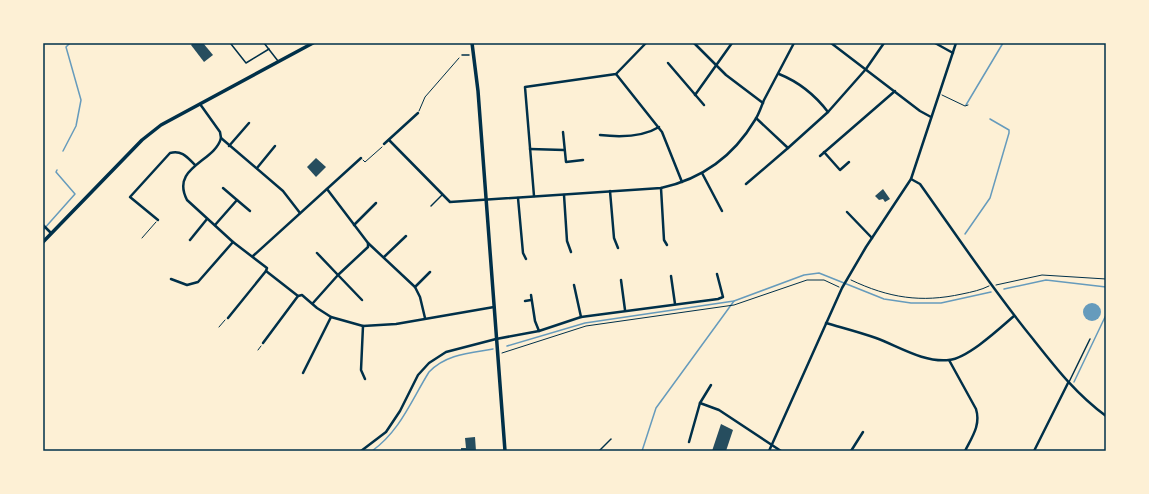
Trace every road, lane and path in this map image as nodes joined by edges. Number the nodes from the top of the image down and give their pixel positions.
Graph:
1 (233, 43) edge
2 (264, 43) edge
3 (313, 43) edge
4 (472, 43) edge
5 (646, 43) edge
6 (694, 43) edge
7 (732, 43) edge
8 (794, 43) edge
9 (831, 43) edge
10 (884, 43) edge
11 (935, 43) edge
12 (956, 43) edge
13 (269, 49) junction
14 (953, 53) junction
15 (462, 55) joint
16 (469, 55) dead end
17 (279, 63) junction
18 (668, 64) dead end
19 (717, 65) junction
20 (866, 70) junction
21 (616, 74) junction
22 (778, 74) junction
23 (895, 91) junction
24 (939, 94) junction
25 (695, 95) junction
26 (200, 103) junction
27 (763, 103) junction
28 (704, 105) dead end
29 (968, 105) dead end
30 (828, 112) junction
31 (418, 113) joint
32 (931, 117) junction
33 (756, 118) junction
34 (249, 123) dead end
35 (659, 127) junction
36 (563, 132) dead end
37 (600, 135) dead end
38 (221, 138) junction
39 (389, 140) junction
40 (384, 144) joint
41 (229, 146) junction
42 (275, 146) dead end
43 (788, 148) junction
44 (530, 149) junction
45 (564, 150) junction
46 (824, 152) junction
47 (820, 156) dead end
48 (361, 158) joint
49 (583, 160) dead end
50 (850, 162) dead end
51 (195, 165) junction
52 (257, 168) junction
53 (702, 173) junction
54 (910, 179) junction
55 (682, 182) junction
56 (746, 184) dead end
57 (223, 188) dead end
58 (661, 188) junction
59 (327, 189) junction
60 (610, 191) junction
61 (442, 195) junction
62 (564, 195) junction
63 (534, 196) junction
64 (518, 198) junction
65 (236, 200) junction
66 (486, 201) junction
67 (376, 203) dead end
68 (432, 206) dead end
69 (250, 211) dead end
70 (722, 211) dead end
71 (847, 212) dead end
72 (300, 213) junction
73 (207, 219) junction
74 (158, 220) joint
75 (43, 225) edge
76 (215, 225) junction
77 (354, 225) junction
78 (51, 233) junction
79 (406, 236) dead end
80 (142, 238) dead end
81 (872, 238) junction
82 (190, 240) dead end
83 (43, 242) edge
84 (233, 242) junction
85 (368, 243) junction
86 (668, 245) dead end
87 (618, 248) dead end
88 (571, 252) dead end
89 (317, 253) dead end
90 (253, 256) junction
91 (384, 257) junction
92 (526, 259) dead end
93 (266, 271) junction
94 (430, 272) dead end
95 (717, 274) dead end
96 (338, 275) junction
97 (671, 276) dead end
98 (171, 279) dead end
99 (847, 279) junction
100 (1106, 279) edge
101 (621, 280) dead end
102 (574, 285) dead end
103 (991, 285) junction
104 (415, 287) junction
105 (842, 287) junction
106 (298, 296) junction
107 (531, 296) dead end
108 (362, 300) dead end
109 (531, 300) junction
110 (525, 301) dead end
111 (313, 303) junction
112 (675, 304) junction
113 (494, 307) junction
114 (626, 310) junction
115 (1014, 316) junction
116 (332, 317) junction
117 (581, 317) junction
118 (228, 318) joint
119 (425, 318) junction
120 (826, 323) junction
121 (363, 326) junction
122 (219, 327) dead end
123 (539, 331) junction
124 (496, 339) junction
125 (1090, 339) dead end
126 (263, 343) joint
127 (258, 350) dead end
128 (498, 354) junction
129 (949, 360) junction
130 (303, 373) dead end
131 (365, 379) dead end
132 (1068, 383) junction
133 (711, 385) dead end
134 (700, 403) junction
135 (1106, 416) edge
136 (864, 432) dead end
137 (611, 439) dead end
138 (689, 442) dead end
139 (771, 446) junction
140 (360, 451) edge
141 (505, 451) edge
142 (599, 451) edge
143 (770, 451) edge
144 (781, 451) edge
145 (851, 451) edge
146 (966, 451) edge
147 (1034, 451) edge

1 - 13 lane
2 - 13 lane
3 - 17 main road
4 - 66 main road
5 - 21 street
6 - 19 street
7 - 19 street
8 - 22 street
9 - 20 street
10 - 20 street
11 - 14 street
12 - 14 street
13 - 17 lane
14 - 24 street
15 - 16 lane
15 - 31 path
17 - 26 main road
18 - 25 street
19 - 25 street
19 - 27 street
20 - 23 street
20 - 30 street
21 - 35 street
21 - 44 street
22 - 27 street
22 - 30 street
23 - 32 street
23 - 46 street
24 - 29 path
24 - 32 street
25 - 28 street
26 - 38 street
26 - 78 main road
27 - 33 street
30 - 43 street
31 - 39 street
32 - 54 street
33 - 43 street
33 - 53 street
34 - 41 street
35 - 37 street
35 - 55 street
36 - 45 street
38 - 41 street
38 - 51 street
39 - 40 street
39 - 61 street
40 - 48 path
41 - 52 street
42 - 52 street
43 - 56 street
44 - 45 street
44 - 63 street
45 - 49 street
46 - 47 street
46 - 50 street
48 - 59 street
51 - 73 street
51 - 74 street
52 - 72 street
53 - 55 street
53 - 70 street
54 - 81 street
54 - 103 street
55 - 58 street
57 - 65 street
58 - 60 street
58 - 86 street
59 - 72 street
59 - 77 street
60 - 62 street
60 - 87 street
61 - 66 street
61 - 68 lane
62 - 63 street
62 - 88 street
63 - 64 street
64 - 66 street
64 - 92 street
65 - 69 street
65 - 76 street
66 - 113 main road
67 - 77 street
71 - 81 street
72 - 90 street
73 - 76 street
73 - 82 street
74 - 80 path
75 - 78 street
76 - 84 street
77 - 85 street
78 - 83 main road
79 - 91 street
81 - 99 street
84 - 90 street
84 - 98 street
85 - 91 street
85 - 96 street
89 - 96 street
90 - 93 street
91 - 104 street
93 - 106 street
93 - 118 street
94 - 104 street
95 - 112 street
96 - 108 street
96 - 111 street
97 - 112 street
99 - 103 path
99 - 105 street
100 - 103 path
101 - 114 street
102 - 117 street
103 - 115 street
104 - 119 street
105 - 120 street
105 - 128 path
106 - 111 street
106 - 126 street
107 - 109 street
109 - 110 street
109 - 123 street
111 - 116 street
112 - 114 street
113 - 119 street
113 - 124 main road
114 - 117 street
115 - 129 street
115 - 132 street
116 - 121 street
116 - 130 street
117 - 123 street
118 - 122 path
119 - 121 street
120 - 129 street
120 - 139 street
121 - 131 street
123 - 124 street
124 - 128 main road
124 - 140 street
125 - 132 lane
126 - 127 path
128 - 141 main road
129 - 146 street
132 - 135 street
132 - 147 street
133 - 134 street
134 - 138 street
134 - 139 street
136 - 145 street
137 - 142 lane
139 - 143 street
139 - 144 street

